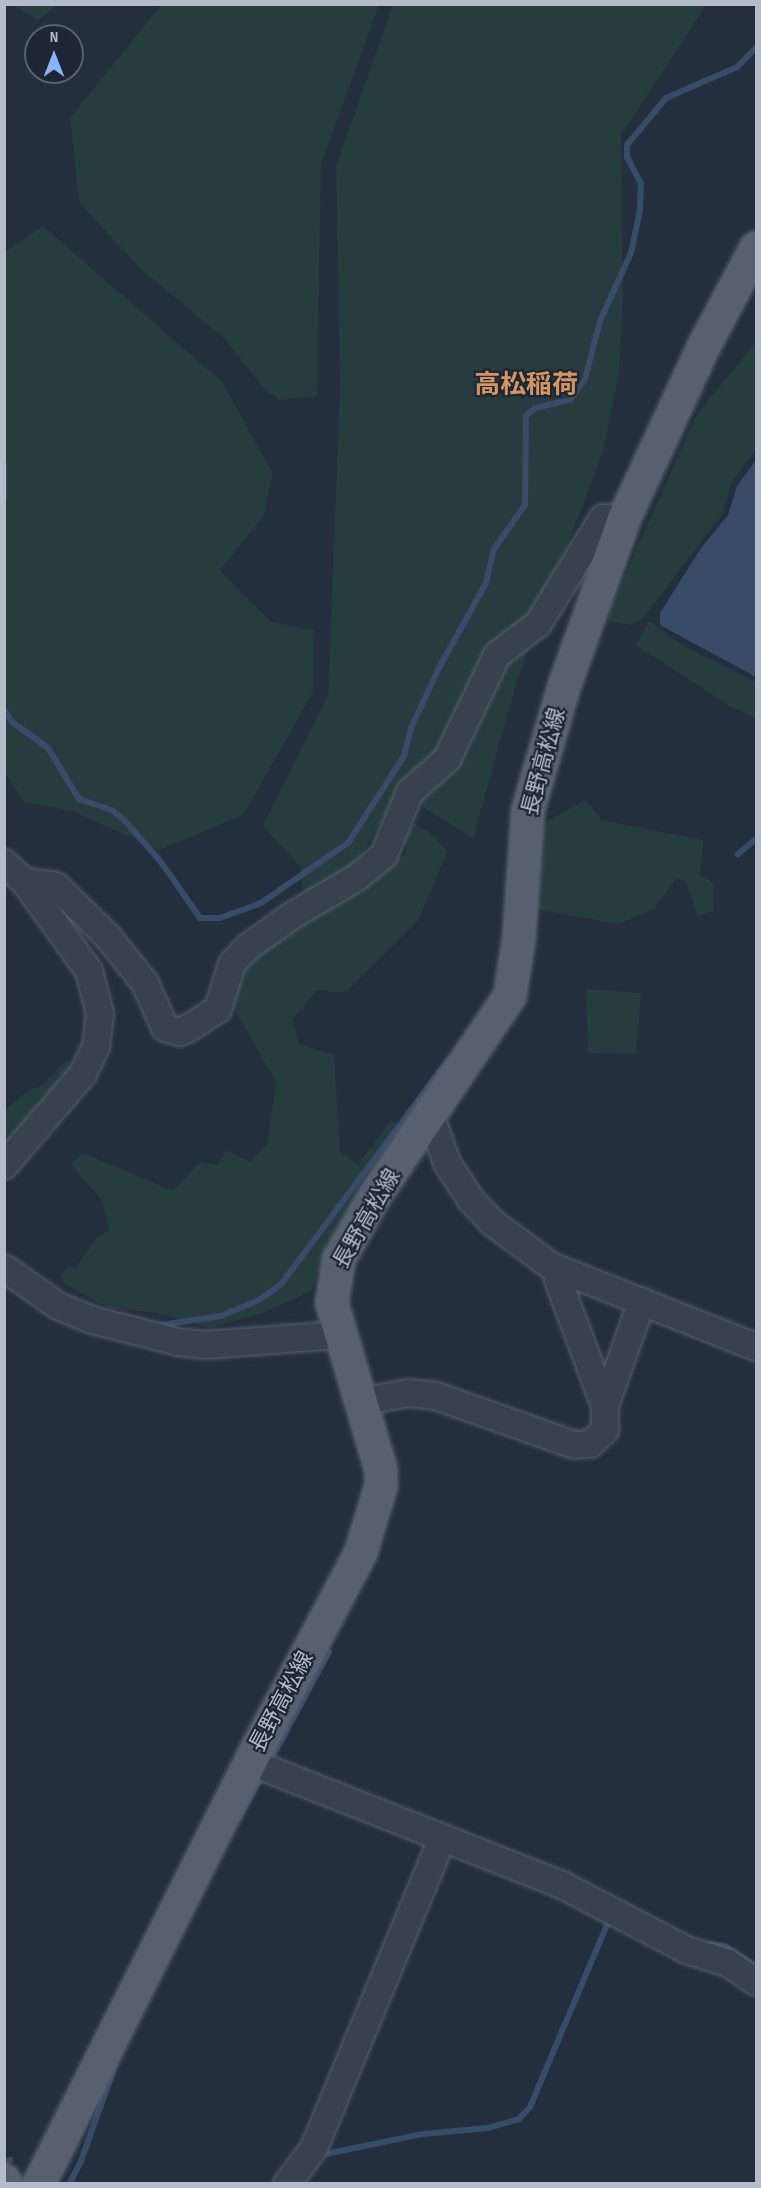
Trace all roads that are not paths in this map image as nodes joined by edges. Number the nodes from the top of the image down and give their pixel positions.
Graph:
1 (752, 264) edge
2 (624, 519) junction
3 (4, 863) edge
4 (25, 882) junction
5 (430, 1117) junction
6 (4, 1166) edge
7 (4, 1268) edge
8 (560, 1270) junction
9 (642, 1301) junction
10 (339, 1335) junction
11 (756, 1347) edge
12 (361, 1402) junction
13 (605, 1406) junction
14 (261, 1767) junction
15 (441, 1839) junction
16 (756, 1982) edge
17 (39, 2184) edge
18 (287, 2184) edge

1 - 2 main road, 長野高松線
2 - 4 street
2 - 5 main road, 長野高松線
3 - 4 street
4 - 6 street
5 - 8 street
5 - 10 main road, 長野高松線
7 - 10 street
8 - 9 street
8 - 13 street
9 - 11 street
9 - 13 street
10 - 12 main road, 長野高松線
12 - 13 street
12 - 14 main road, 長野高松線
14 - 15 street
14 - 17 main road, 長野高松線
15 - 16 street
15 - 18 street

